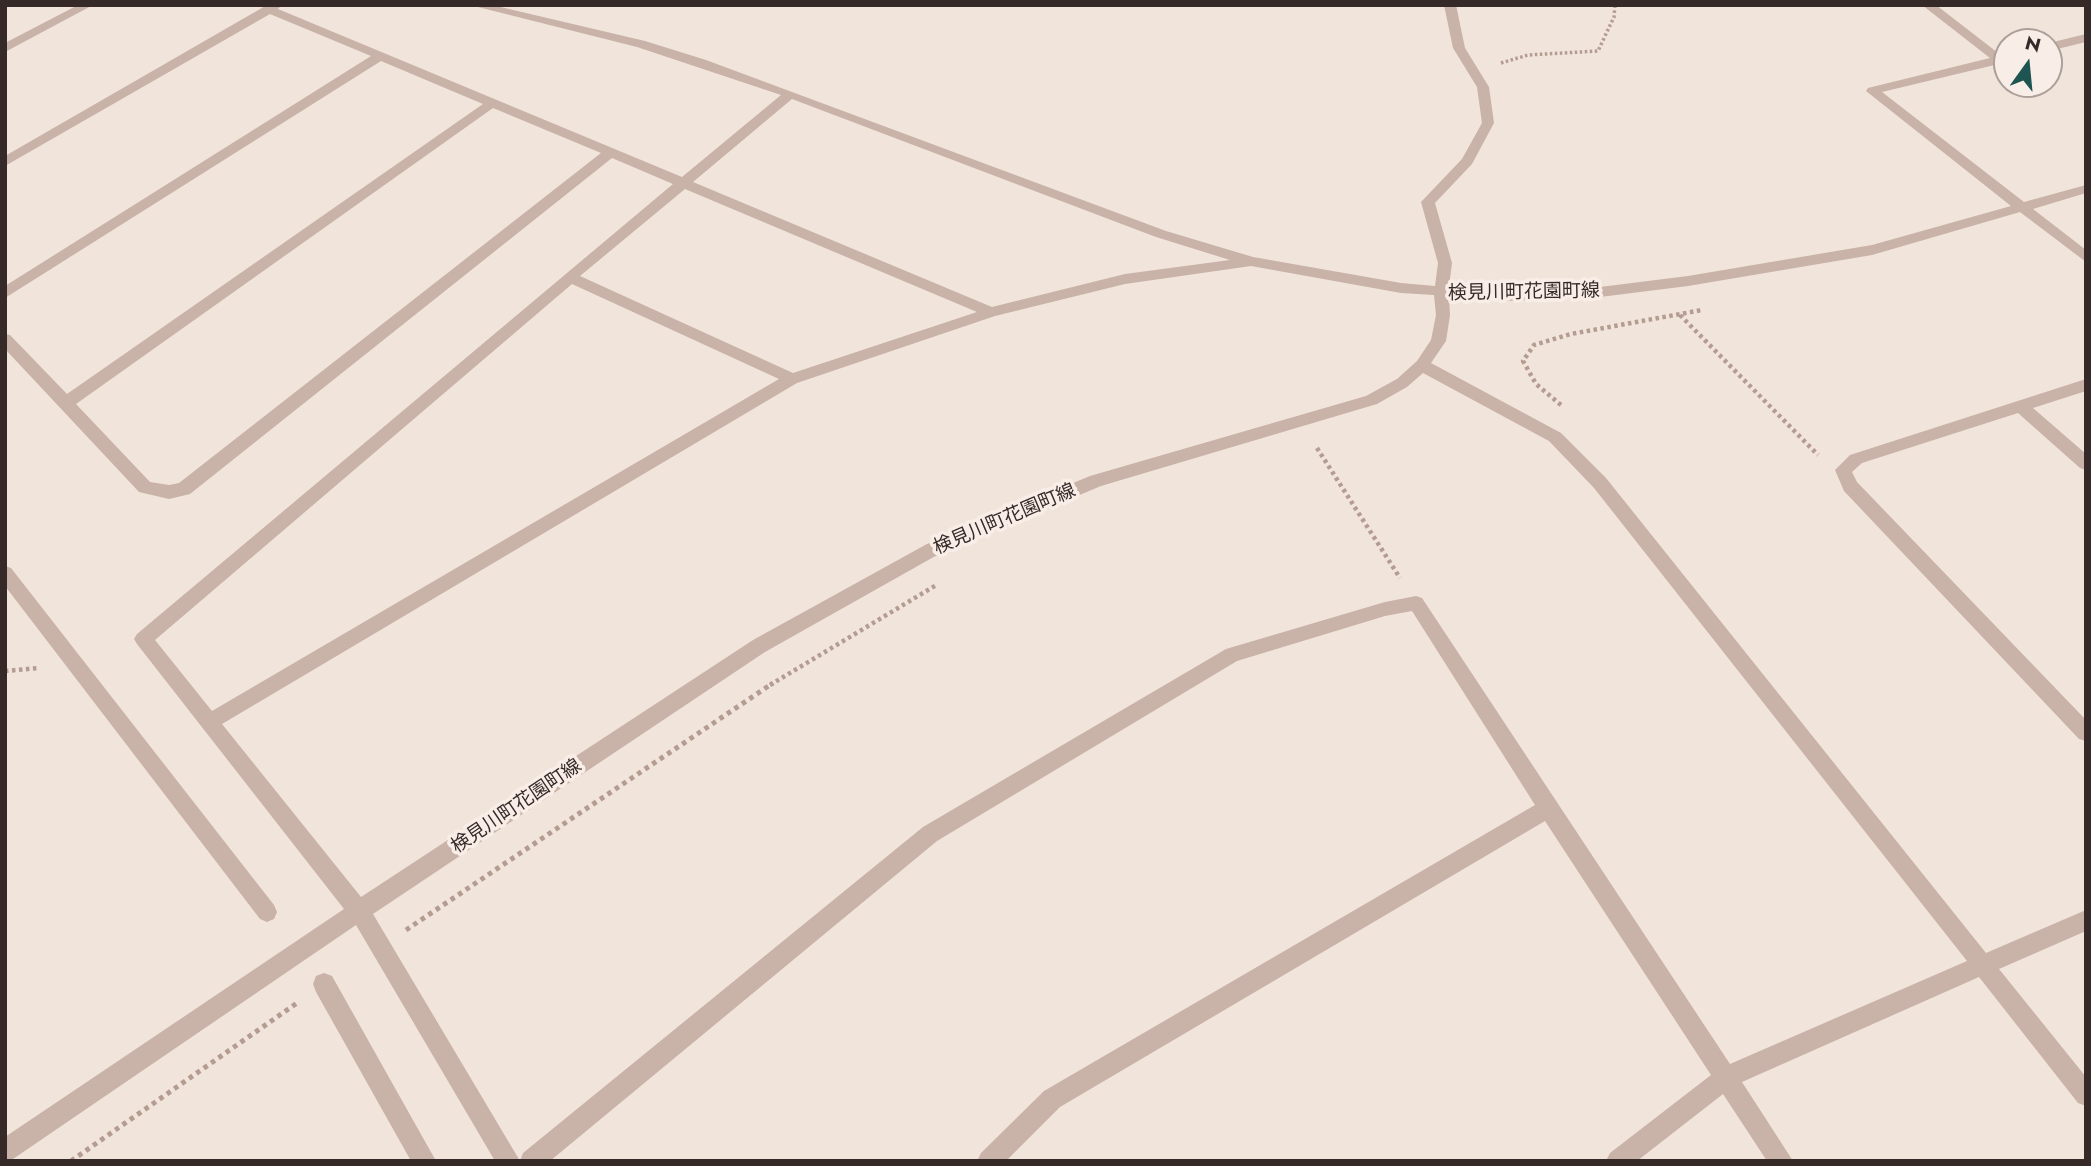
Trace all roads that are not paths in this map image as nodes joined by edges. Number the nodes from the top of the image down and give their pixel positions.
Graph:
1 (87, 5) edge
2 (476, 5) edge
3 (1450, 5) edge
4 (1928, 5) edge
5 (272, 7) edge
6 (2086, 38) edge
7 (2063, 44) edge
8 (5, 48) edge
9 (1993, 52) edge
10 (380, 56) junction
11 (1993, 61) edge
12 (790, 94) junction
13 (492, 103) junction
14 (610, 153) junction
15 (5, 162) edge
16 (683, 183) junction
17 (2086, 189) edge
18 (2024, 208) junction
19 (2086, 257) edge
20 (1252, 262) junction
21 (570, 277) junction
22 (1441, 292) junction
23 (5, 293) edge
24 (991, 312) junction
25 (5, 339) edge
26 (1422, 365) junction
27 (792, 379) junction
28 (2086, 384) edge
29 (66, 403) junction
30 (2021, 407) junction
31 (2086, 464) edge
32 (5, 573) edge
33 (208, 723) junction
34 (2086, 733) edge
35 (1548, 808) junction
36 (359, 911) junction
37 (267, 912) dead end
38 (2086, 920) edge
39 (1980, 965) junction
40 (324, 984) road end
41 (1727, 1077) junction
42 (2086, 1096) edge
43 (5, 1151) edge
44 (424, 1161) edge
45 (508, 1161) edge
46 (531, 1161) edge
47 (989, 1161) edge
48 (1618, 1161) edge
49 (1781, 1161) edge

1 - 8 street
2 - 12 street
3 - 22 street
4 - 9 street
5 - 10 street
5 - 15 street
6 - 7 street
10 - 13 street
10 - 23 street
11 - 18 street
12 - 16 street
12 - 20 street
13 - 14 street
13 - 29 street
14 - 16 street
14 - 29 street
16 - 21 street
16 - 24 street
17 - 18 street, 検見川町花園町線
18 - 19 street
18 - 22 street, 検見川町花園町線
20 - 22 street
20 - 24 street
21 - 27 street
21 - 33 street
22 - 26 street, 検見川町花園町線
24 - 27 street
25 - 29 street
26 - 36 street, 検見川町花園町線
26 - 39 street
27 - 33 street
28 - 30 street
30 - 31 street
30 - 34 street
32 - 37 street
33 - 36 street
35 - 41 street
35 - 46 street
35 - 47 street
36 - 43 street, 検見川町花園町線
36 - 45 street
38 - 39 street
39 - 41 street
39 - 42 street
40 - 44 street
41 - 48 street
41 - 49 street

